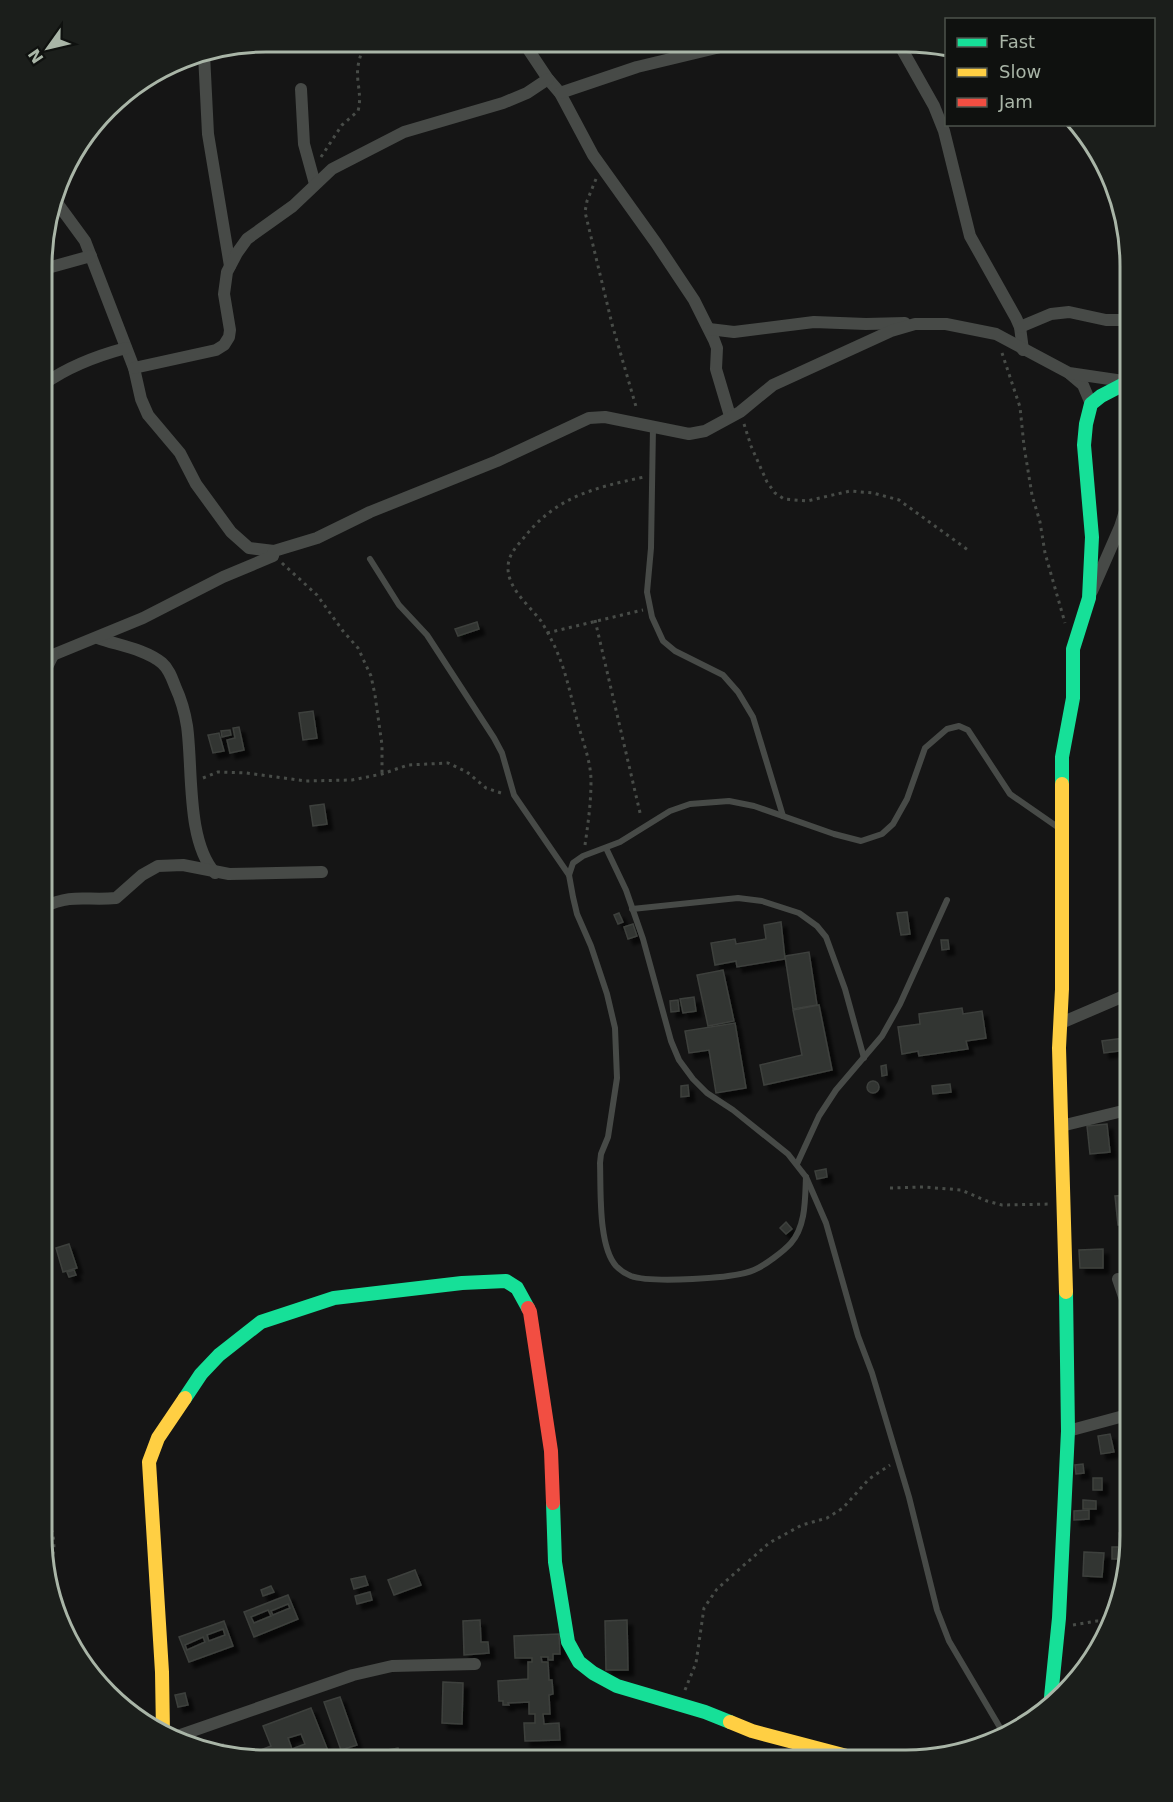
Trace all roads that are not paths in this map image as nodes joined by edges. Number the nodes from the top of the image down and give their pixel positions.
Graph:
1 (698, 52) edge
2 (904, 52) edge
3 (530, 53) edge
4 (204, 62) edge
5 (548, 79) junction
6 (301, 89) dead end
7 (560, 93) junction
8 (314, 179) junction
9 (61, 209) edge
10 (91, 256) junction
11 (230, 266) junction
12 (52, 267) edge
13 (1120, 320) edge
14 (915, 324) junction
15 (1020, 327) junction
16 (709, 329) junction
17 (126, 348) junction
18 (1023, 350) junction
19 (134, 368) junction
20 (1069, 373) junction
21 (52, 379) edge
22 (1120, 381) edge
23 (1120, 387) edge
24 (1091, 404) junction
25 (735, 414) junction
26 (647, 425) junction
27 (1120, 526) edge
28 (274, 553) junction
29 (370, 559) dead end
30 (1089, 598) junction
31 (98, 638) junction
32 (52, 655) edge
33 (783, 816) junction
34 (1062, 830) junction
35 (606, 848) junction
36 (322, 872) dead end
37 (215, 873) junction
38 (569, 875) junction
39 (947, 900) dead end
40 (52, 903) edge
41 (633, 909) junction
42 (1120, 998) edge
43 (1061, 1023) junction
44 (864, 1058) junction
45 (1120, 1112) edge
46 (1062, 1126) junction
47 (797, 1164) junction
48 (806, 1177) junction
49 (1118, 1279) dead end
50 (1120, 1285) edge
51 (1120, 1417) edge
52 (1068, 1431) junction
53 (475, 1664) dead end
54 (1051, 1693) edge
55 (163, 1723) edge
56 (1000, 1728) edge
57 (185, 1733) edge
58 (824, 1750) edge

1 - 7 street
2 - 15 street
3 - 5 street
4 - 11 street
5 - 7 street
5 - 8 street
6 - 8 street
7 - 16 street
8 - 11 street
9 - 10 street
10 - 12 street
10 - 17 street
11 - 19 street
13 - 15 street
14 - 16 street
14 - 18 street
14 - 25 street
15 - 18 street
16 - 25 street
17 - 19 street
17 - 21 street
18 - 20 street
19 - 28 street
20 - 22 street
20 - 24 street
23 - 24 street
24 - 30 street
25 - 26 street
26 - 28 street
26 - 33 lane
27 - 30 street
28 - 31 street
29 - 38 lane
30 - 34 street
31 - 32 street
31 - 37 street
33 - 34 lane
33 - 35 lane
34 - 43 street
35 - 38 lane
35 - 41 lane
36 - 37 street
37 - 40 street
38 - 48 lane
39 - 44 lane
41 - 44 lane
41 - 47 lane
42 - 43 street
43 - 46 street
44 - 47 lane
45 - 46 street
46 - 52 street
47 - 48 lane
48 - 56 lane
49 - 50 street
51 - 52 street
52 - 54 street
53 - 57 street
55 - 58 street

